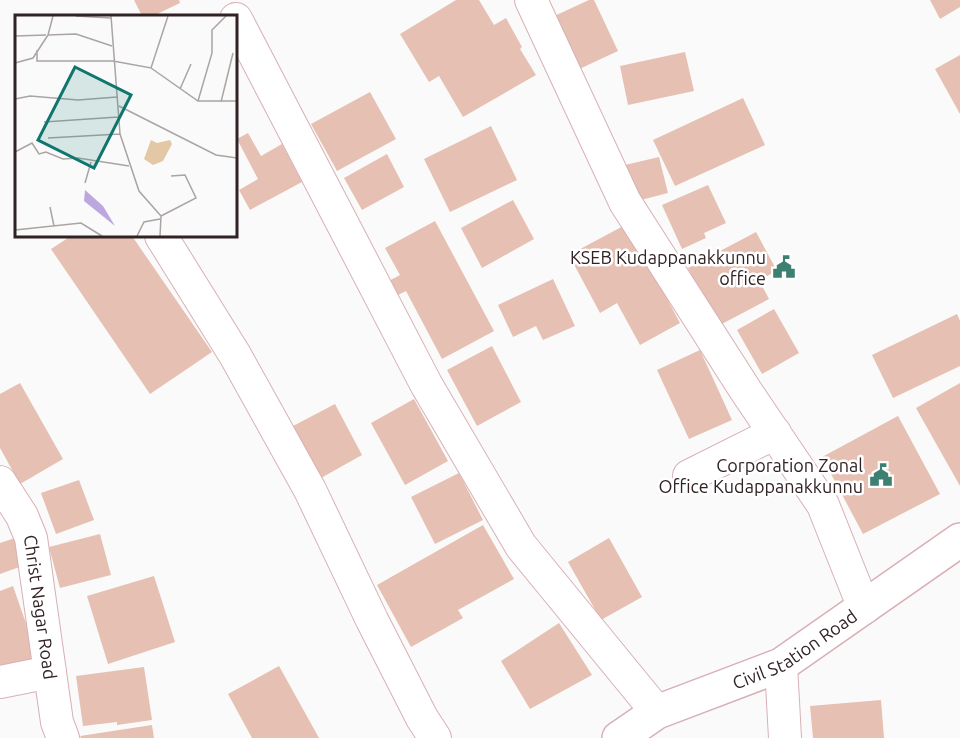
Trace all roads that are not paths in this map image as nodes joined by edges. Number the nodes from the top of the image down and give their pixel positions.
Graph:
1 (226, 0) edge
2 (531, 0) edge
3 (234, 15) edge
4 (237, 22) edge
5 (161, 237) edge
6 (775, 433) junction
7 (689, 476) dead end
8 (0, 482) edge
9 (960, 540) edge
10 (864, 608) junction
11 (781, 665) junction
12 (50, 672) junction
13 (0, 682) edge
14 (657, 712) junction
15 (63, 738) edge
16 (435, 738) edge
17 (619, 738) edge
18 (785, 738) edge

1 - 3 street
2 - 6 street
4 - 14 street
5 - 16 street
6 - 7 street
6 - 10 street
8 - 12 street, Christ Nagar Road
9 - 10 main road, Civil Station Road
10 - 11 main road, Civil Station Road
11 - 14 main road, Civil Station Road
11 - 18 street
12 - 13 street
12 - 15 street, Christ Nagar Road
14 - 17 main road, Civil Station Road

